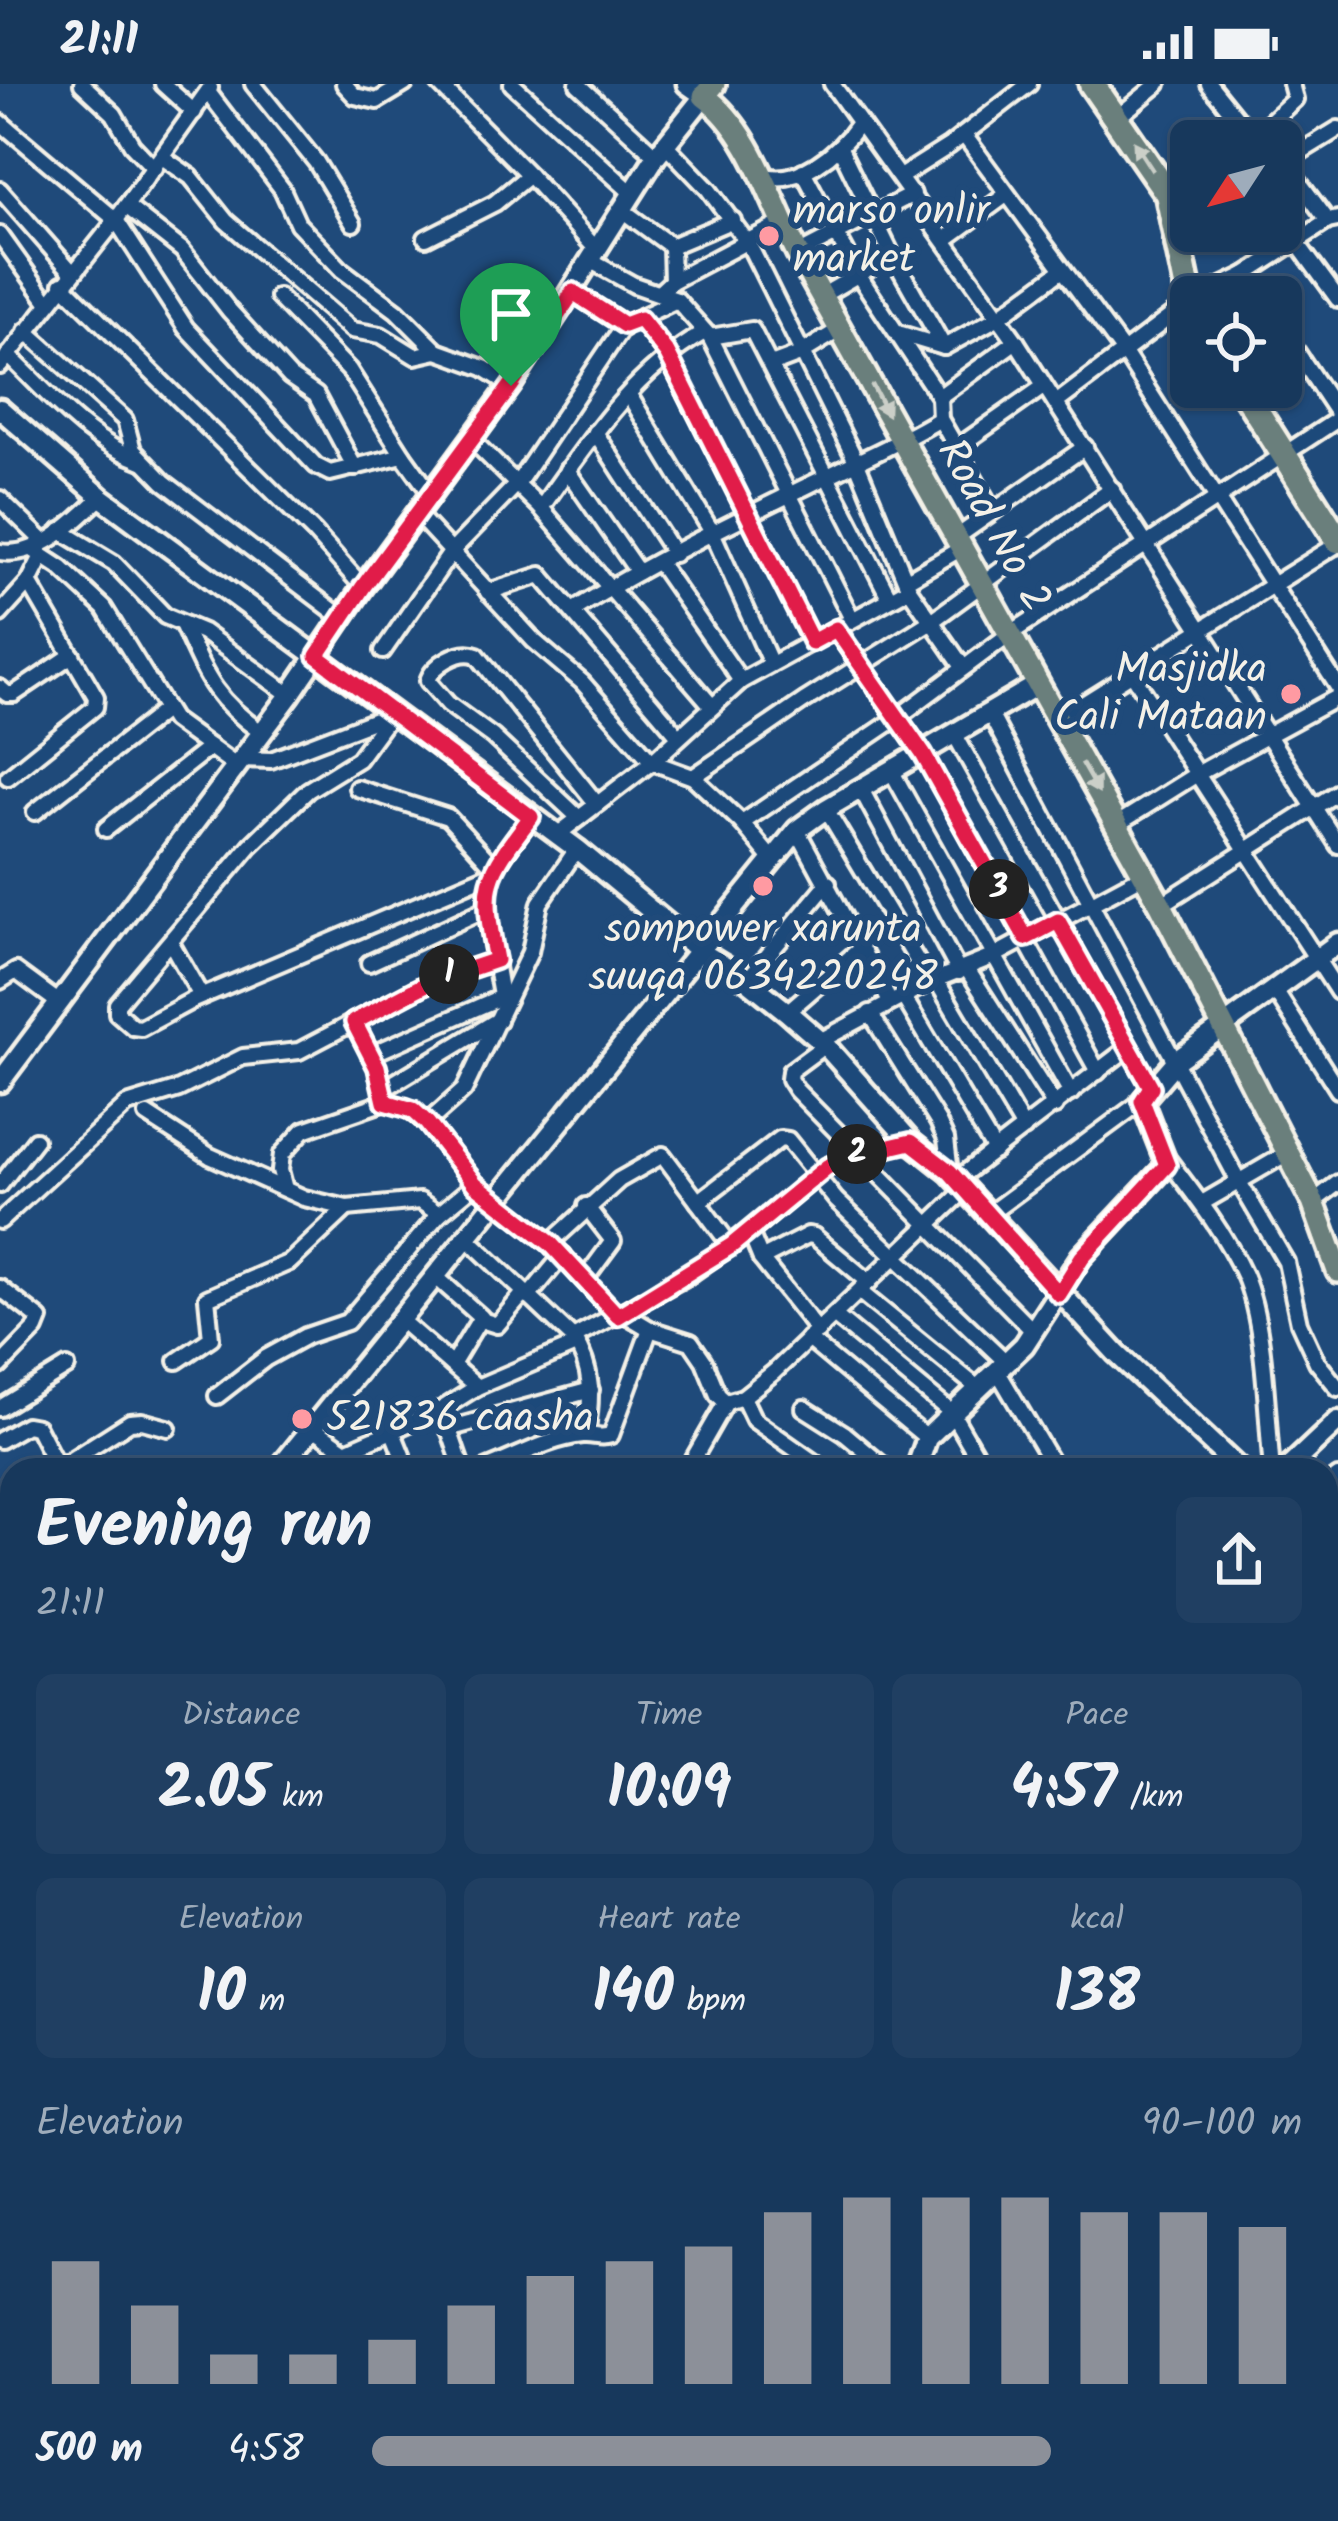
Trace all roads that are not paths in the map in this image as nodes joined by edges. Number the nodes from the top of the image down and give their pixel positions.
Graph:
1 (82, 84) edge
2 (163, 84) edge
3 (253, 84) edge
4 (344, 84) edge
5 (405, 84) edge
6 (439, 84) edge
7 (512, 84) edge
8 (832, 84) edge
9 (1029, 84) edge
10 (1092, 84) edge
11 (1158, 84) edge
12 (1209, 84) edge
13 (1291, 84) edge
14 (582, 85) edge
15 (210, 88) edge
16 (702, 88) edge
17 (194, 112) junction
18 (1118, 117) junction
19 (1239, 120) edge
20 (1271, 120) edge
21 (0, 122) edge
22 (859, 123) junction
23 (1338, 129) edge
24 (964, 135) junction
25 (840, 148) junction
26 (660, 150) junction
27 (1302, 150) edge
28 (158, 163) junction
29 (802, 171) junction
30 (760, 174) junction
31 (529, 175) junction
32 (900, 177) junction
33 (1302, 184) edge
34 (0, 190) edge
35 (913, 194) junction
36 (1168, 194) joint
37 (1006, 195) junction
38 (1170, 198) edge
39 (627, 201) junction
40 (126, 206) junction
41 (871, 213) junction
42 (116, 220) junction
43 (733, 220) junction
44 (1333, 220) edge
45 (353, 223) dead end
46 (782, 223) junction
47 (835, 233) junction
48 (0, 235) edge
49 (426, 238) dead end
50 (946, 239) junction
51 (1302, 240) edge
52 (748, 243) junction
53 (671, 246) junction
54 (1302, 250) edge
55 (1282, 252) edge
56 (798, 254) junction
57 (892, 255) junction
58 (594, 256) junction
59 (1061, 271) junction
60 (1245, 275) edge
61 (859, 276) junction
62 (67, 278) junction
63 (672, 280) junction
64 (573, 292) junction
65 (658, 293) junction
66 (823, 295) junction
67 (278, 297) dead end
68 (1338, 299) edge
69 (677, 300) junction
70 (48, 302) junction
71 (1170, 317) edge
72 (479, 318) dead end
73 (997, 318) junction
74 (640, 319) junction
75 (624, 325) junction
76 (842, 328) junction
77 (26, 332) junction
78 (901, 334) junction
79 (706, 335) junction
80 (544, 338) junction
81 (1016, 341) junction
82 (944, 347) junction
83 (437, 351) junction
84 (1123, 351) junction
85 (667, 353) junction
86 (800, 354) junction
87 (1302, 360) edge
88 (4, 361) edge
89 (771, 365) junction
90 (511, 386) junction
91 (1043, 387) junction
92 (629, 394) junction
93 (938, 397) junction
94 (1056, 403) junction
95 (1255, 408) edge
96 (0, 409) edge
97 (1338, 416) edge
98 (940, 418) junction
99 (595, 432) junction
100 (472, 440) junction
101 (903, 442) junction
102 (1084, 447) junction
103 (955, 449) junction
104 (403, 455) junction
105 (1286, 456) junction
106 (142, 461) junction
107 (857, 463) junction
108 (355, 468) junction
109 (567, 470) junction
110 (827, 477) junction
111 (517, 484) junction
112 (1112, 489) junction
113 (431, 494) junction
114 (791, 496) junction
115 (101, 497) junction
116 (1220, 498) junction
117 (0, 499) edge
118 (541, 508) junction
119 (993, 511) junction
120 (417, 514) junction
121 (746, 516) junction
122 (61, 531) junction
123 (712, 532) junction
124 (1338, 542) edge
125 (1148, 543) junction
126 (957, 544) junction
127 (39, 549) junction
128 (452, 551) junction
129 (0, 552) edge
130 (674, 554) junction
131 (659, 563) junction
132 (638, 572) junction
133 (29, 582) junction
134 (1273, 583) junction
135 (908, 584) junction
136 (979, 585) junction
137 (609, 586) junction
138 (363, 587) junction
139 (488, 592) junction
140 (889, 598) junction
141 (574, 610) junction
142 (0, 614) edge
143 (344, 619) junction
144 (852, 619) junction
145 (933, 620) junction
146 (182, 624) junction
147 (836, 629) junction
148 (1202, 631) junction
149 (1008, 634) junction
150 (812, 642) junction
151 (383, 651) dead end
152 (72, 656) junction
153 (317, 656) junction
154 (771, 664) junction
155 (861, 666) junction
156 (963, 668) junction
157 (1133, 675) junction
158 (741, 682) junction
159 (1037, 685) junction
160 (1338, 687) edge
161 (0, 688) edge
162 (290, 694) junction
163 (1338, 697) edge
164 (711, 705) junction
165 (164, 711) junction
166 (391, 714) junction
167 (990, 714) junction
168 (897, 718) junction
169 (1057, 721) junction
170 (261, 732) junction
171 (1267, 734) junction
172 (678, 735) junction
173 (955, 735) junction
174 (210, 747) junction
175 (923, 754) junction
176 (652, 762) junction
177 (239, 763) junction
178 (892, 772) junction
179 (1197, 774) junction
180 (8, 777) dead end
181 (693, 777) junction
182 (357, 788) dead end
183 (861, 789) junction
184 (1338, 792) edge
185 (597, 804) junction
186 (1312, 808) junction
187 (826, 809) junction
188 (35, 812) dead end
189 (531, 817) junction
190 (579, 818) junction
191 (742, 823) junction
192 (1116, 825) junction
193 (106, 829) dead end
194 (797, 830) junction
195 (557, 835) junction
196 (1338, 845) edge
197 (577, 849) junction
198 (1248, 850) junction
199 (771, 858) junction
200 (492, 870) junction
201 (1144, 875) junction
202 (828, 883) junction
203 (1091, 904) junction
204 (1161, 905) junction
205 (486, 909) junction
206 (1058, 921) junction
207 (1026, 938) junction
208 (171, 943) junction
209 (1338, 944) edge
210 (861, 948) junction
211 (701, 952) junction
212 (992, 957) junction
213 (496, 960) junction
214 (1316, 960) junction
215 (369, 963) dead end
216 (963, 970) junction
217 (747, 980) junction
218 (0, 981) edge
219 (933, 981) junction
220 (1274, 989) junction
221 (1338, 992) edge
222 (507, 994) junction
223 (201, 996) junction
224 (896, 999) junction
225 (58, 1002) junction
226 (787, 1012) junction
227 (870, 1013) junction
228 (500, 1019) junction
229 (354, 1022) junction
230 (1224, 1025) junction
231 (822, 1043) junction
232 (1128, 1048) junction
233 (370, 1055) junction
234 (1177, 1060) junction
235 (1098, 1072) junction
236 (0, 1082) edge
237 (1338, 1090) edge
238 (1072, 1094) junction
239 (1146, 1094) junction
240 (385, 1095) junction
241 (1055, 1106) junction
242 (147, 1115) dead end
243 (427, 1123) junction
244 (1024, 1129) junction
245 (35, 1140) dead end
246 (911, 1142) junction
247 (995, 1151) junction
248 (1286, 1154) junction
249 (856, 1155) junction
250 (1166, 1157) junction
251 (814, 1176) junction
252 (957, 1180) junction
253 (1239, 1182) junction
254 (1338, 1183) edge
255 (475, 1184) junction
256 (0, 1185) edge
257 (285, 1189) junction
258 (498, 1201) junction
259 (698, 1202) junction
260 (1313, 1202) junction
261 (1202, 1203) junction
262 (586, 1207) junction
263 (347, 1208) junction
264 (439, 1214) junction
265 (989, 1214) junction
266 (0, 1221) edge
267 (927, 1227) junction
268 (750, 1232) junction
269 (466, 1238) junction
270 (550, 1243) junction
271 (731, 1246) junction
272 (563, 1255) junction
273 (897, 1256) junction
274 (761, 1259) junction
275 (1338, 1271) edge
276 (435, 1276) junction
277 (585, 1279) junction
278 (864, 1287) junction
279 (1, 1291) edge
280 (1059, 1294) junction
281 (526, 1295) junction
282 (622, 1315) junction
283 (835, 1316) junction
284 (399, 1319) junction
285 (481, 1320) junction
286 (650, 1329) junction
287 (1034, 1332) junction
288 (813, 1335) junction
289 (575, 1341) junction
290 (177, 1361) dead end
291 (452, 1365) junction
292 (0, 1366) edge
293 (67, 1367) dead end
294 (1002, 1368) junction
295 (477, 1387) junction
296 (1338, 1388) edge
297 (591, 1390) junction
298 (979, 1390) junction
299 (217, 1396) dead end
300 (742, 1397) junction
301 (727, 1402) junction
302 (0, 1408) edge
303 (804, 1408) dead end
304 (442, 1409) junction
305 (952, 1413) junction
306 (1338, 1421) edge
307 (311, 1427) junction
308 (168, 1428) dead end
309 (448, 1429) junction
310 (392, 1430) junction
311 (586, 1435) junction
312 (927, 1438) junction
313 (0, 1440) edge
314 (346, 1451) junction
315 (872, 1456) joint
316 (52, 1458) edge
317 (74, 1458) edge
318 (287, 1458) edge
319 (347, 1458) edge
320 (403, 1458) edge
321 (459, 1458) edge
322 (518, 1458) edge
323 (693, 1458) edge
324 (808, 1458) edge
325 (874, 1458) edge
326 (920, 1458) edge
327 (979, 1458) edge
328 (1050, 1458) edge
329 (1227, 1458) edge
330 (1271, 1458) edge
331 (1299, 1458) edge

1 - 28 street
2 - 17 street
3 - 45 street
4 - 5 street
6 - 31 street
7 - 39 street
8 - 22 street
9 - 24 street
10 - 18 highway
11 - 18 street
12 - 19 street
13 - 20 street
14 - 26 street
15 - 17 street
15 - 83 street
16 - 26 street
16 - 30 main road, Road No 2
17 - 28 street
36 -> 18 highway
21 - 42 street
22 - 25 street
22 - 32 street
23 - 27 street
24 - 32 street
24 - 37 street
25 - 29 street
25 - 41 street
26 - 39 street
26 - 43 street
28 - 40 street
28 - 83 street
29 - 30 street
29 - 47 street
30 - 46 main road, Road No 2
31 - 49 street
31 - 58 street
32 - 35 street
33 - 44 street
34 - 62 street
35 - 41 street
35 - 50 street
36 - 38 highway
37 - 50 street
37 - 59 street
39 - 53 street
39 - 58 street
40 - 42 street
40 - 108 street
41 - 47 street
41 - 57 street
42 - 62 street
42 - 108 street
43 - 52 street
43 - 53 street
44 - 51 street
46 - 52 street
46 - 56 main road, Road No 2
47 - 56 street
47 - 61 street
48 - 70 street
50 - 73 street
52 - 63 street
52 - 86 street
53 - 63 street
54 - 68 street
55 - 60 street
56 - 66 main road, Road No 2
57 - 61 street
57 - 82 street
58 - 64 street
58 - 65 street
59 - 73 street
59 - 84 street
61 - 66 street
61 - 78 street
62 - 70 street
62 - 138 street
63 - 65 street
64 - 75 street
64 - 80 street
65 - 69 street
66 - 76 main road, Road No 2
67 - 104 street
69 - 74 street
69 - 79 street
70 - 77 street
71 - 84 street
72 - 80 street
73 - 81 street
73 - 82 street
74 - 75 street
74 - 85 street
75 - 111 street
76 - 86 street
76 -> 101 main road, Road No 2
77 - 88 street
77 - 106 street
78 - 82 street
78 - 93 street
79 - 85 street
79 - 89 street
79 - 114 street
80 - 90 street
81 - 91 street
81 - 93 street
83 - 90 street
84 - 94 street
84 - 116 street
85 - 92 street
85 - 121 street
86 - 89 street
86 - 107 street
87 - 97 street
88 - 106 street
89 - 110 street
90 - 100 street
91 - 94 street
91 - 103 street
92 - 99 street
92 - 123 street
93 - 98 street
94 - 102 street
95 - 105 highway
96 - 115 street
97 - 105 street
98 - 101 street
98 - 103 street
99 - 109 street
99 - 130 street
100 - 111 street
100 - 113 street
101 - 107 street
101 - 126 main road, Road No 2
102 - 112 street
102 - 119 street
103 - 119 street
104 - 108 street
104 - 113 street
105 - 116 street
105 - 124 highway
106 - 143 street
107 - 110 street
107 - 135 street
109 - 118 street
109 - 132 street
110 - 114 street
110 - 140 street
111 - 118 street
111 - 128 street
112 - 125 street
112 - 136 street
113 - 120 street
114 - 121 street
114 - 144 street
115 - 122 street
115 - 153 street
116 - 125 street
116 - 134 street
117 - 127 street
118 - 137 street
119 - 126 street
120 - 128 street
120 - 138 street
121 - 123 street
121 - 150 street
122 - 127 street
122 - 146 street
123 - 130 street
123 - 154 street
124 - 134 street
125 - 148 street
125 - 149 street
126 - 135 street
126 - 136 main road, Road No 2
127 - 129 street
127 - 133 street
127 - 165 street
128 - 139 street
128 - 151 street
130 - 131 street
131 - 132 street
131 - 158 street
132 - 137 street
133 - 142 street
133 - 152 street
134 - 148 street
134 - 160 street
135 - 140 street
135 - 145 street
136 - 145 street
136 - 149 main road, Road No 2
137 - 141 street
137 - 164 street
138 - 143 street
139 - 141 street
139 - 176 street
140 - 144 street
141 - 172 street
143 - 153 street
144 - 147 street
145 - 155 street
145 - 156 street
146 - 162 street
146 - 170 street
147 - 150 street
147 - 155 street
148 - 157 street
148 - 171 street
149 - 156 street
149 - 159 main road, Road No 2
150 - 154 street
152 - 161 street
152 - 180 street
153 - 162 street
153 - 166 street
154 - 158 street
155 - 168 street
155 - 181 street
156 - 168 street
157 - 169 street
157 - 179 street
158 - 164 street
159 - 167 street
159 - 169 main road, Road No 2
162 - 170 street
163 - 171 street
164 - 172 street
165 - 174 street
165 - 188 street
166 - 177 street
166 - 189 street
166 - 208 street
167 - 173 street
167 - 203 street
168 - 175 street
168 - 191 street
169 -> 192 main road, Road No 2
170 - 177 street
171 - 179 street
171 - 186 street
172 - 176 street
173 - 175 street
173 - 206 street
174 - 177 street
174 - 193 street
175 - 178 street
175 - 207 street
176 - 181 street
176 - 185 street
177 - 225 street
178 - 183 street
178 - 212 street
179 - 192 street
179 - 198 street
181 - 191 street
182 - 200 street
183 - 187 street
183 - 216 street
184 - 186 street
185 - 190 street
185 - 190 street
186 - 196 street
186 - 198 street
187 - 194 street
187 - 219 street
189 - 195 street
189 - 200 street
190 - 195 street
191 - 199 street
192 - 201 main road, Road No 2
194 - 199 street
194 - 202 street
195 - 197 street
197 - 211 street
197 - 222 street
198 - 204 street
198 - 214 street
199 - 211 street
200 - 205 street
200 - 223 street
201 - 203 street
201 - 204 main road, Road No 2
202 - 210 street
202 - 217 street
203 - 206 street
203 - 234 street
204 - 230 main road, Road No 2
205 - 213 street
205 - 215 street
206 - 207 street
206 - 232 street
207 - 212 street
207 - 235 street
208 - 223 street
208 - 223 street
209 - 214 street
210 - 224 street
210 - 226 street
211 - 217 street
211 - 258 street
212 - 216 street
212 - 238 street
213 - 222 street
213 - 229 street
214 - 220 street
214 - 221 street
216 - 219 street
216 - 241 street
217 - 226 street
218 - 225 street
219 - 224 street
219 - 244 street
220 - 230 street
220 - 237 street
222 - 228 street
222 - 233 street
224 - 227 street
224 - 247 street
225 - 236 street
226 - 231 street
227 - 231 street
227 - 252 street
228 - 240 street
228 - 243 street
229 - 233 street
229 - 266 street
230 - 234 street
230 - 248 main road, Road No 2
231 - 246 street
231 - 249 street
232 - 235 street
232 - 239 street
233 - 240 street
234 - 239 street
234 - 253 street
235 - 238 street
238 - 241 street
239 - 250 street
239 - 265 street
240 - 243 street
240 - 257 street
241 - 244 street
242 - 257 street
243 - 255 street
244 - 247 street
245 - 256 street
246 - 249 street
246 - 252 street
247 - 252 street
248 - 253 street
248 - 260 main road, Road No 2
249 - 251 street
249 - 267 street
250 - 261 street
250 - 280 street
251 - 259 street
251 - 268 street
251 - 273 street
252 - 265 street
252 - 267 street
253 - 261 street
253 - 296 street
254 - 260 street
255 - 258 street
255 - 264 street
257 - 263 street
258 - 269 street
258 - 270 street
259 - 262 street
259 - 271 street
260 - 275 main road, Road No 2
261 - 330 street
262 - 270 street
262 - 277 street
263 - 264 street
263 - 290 street
264 - 299 street
265 - 280 street
267 - 273 street
267 - 287 street
268 - 271 street
268 - 274 street
269 - 276 street
269 - 281 street
270 - 272 street
271 - 282 street
272 - 277 street
272 - 281 street
273 - 278 street
273 - 294 street
274 - 278 street
274 - 288 street
276 - 284 street
276 - 285 street
277 - 282 street
278 - 283 street
278 - 298 street
279 - 292 street
280 - 287 street
280 - 329 street
281 - 285 street
281 - 289 street
282 - 286 street
282 - 289 street
283 - 288 street
283 - 305 street
284 - 291 street
284 - 307 street
285 - 291 street
286 - 301 street
286 - 311 street
287 - 294 street
288 - 300 street
288 - 312 street
289 - 295 street
289 - 297 street
291 - 295 street
293 - 302 street
294 - 298 street
294 - 328 street
295 - 304 street
297 - 309 street
297 - 311 street
298 - 305 street
300 - 301 street
300 - 324 street
301 - 323 street
303 - 315 street
304 - 309 street
304 - 310 street
305 - 312 street
305 - 327 street
306 - 331 street
307 - 314 street
307 - 318 street
308 - 317 street
309 - 321 street
310 - 314 street
310 - 320 street
311 - 322 street
312 - 326 street
313 - 316 street
314 - 319 street
315 - 325 street

